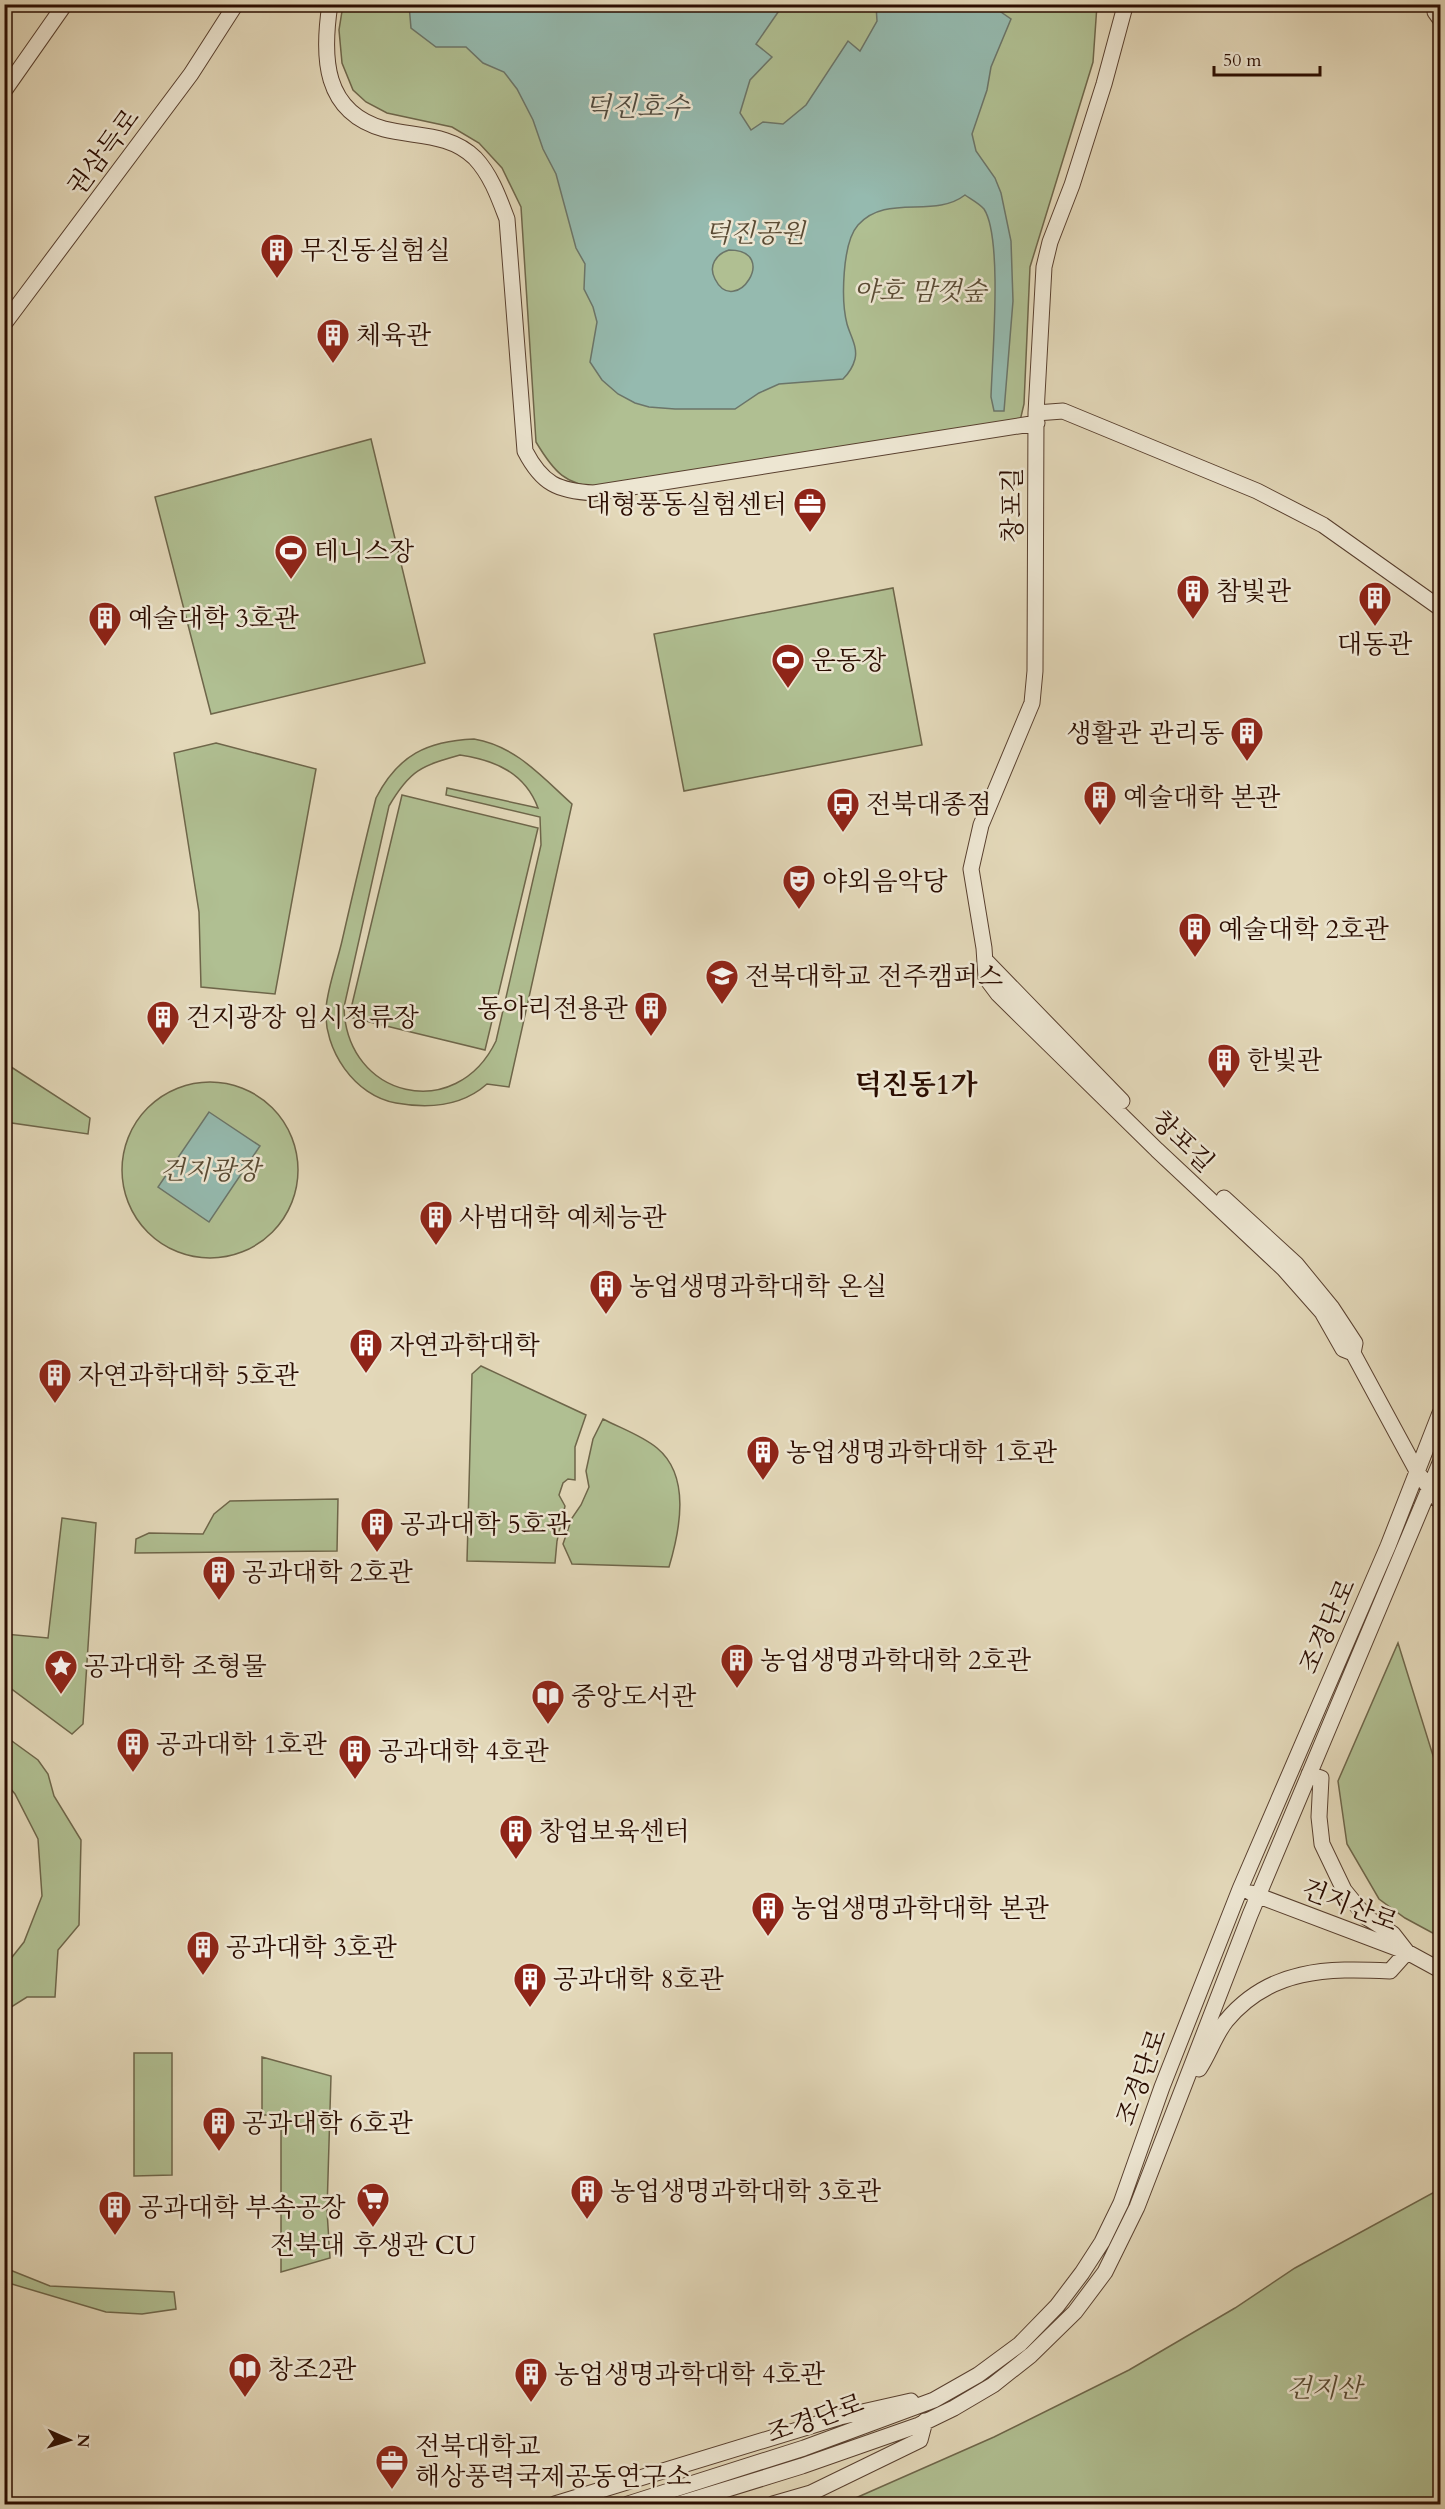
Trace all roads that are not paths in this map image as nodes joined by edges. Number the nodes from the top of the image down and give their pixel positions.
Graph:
1 (64, 4) edge
2 (236, 4) edge
3 (330, 4) edge
4 (1124, 10) dead end
5 (4, 91) edge
6 (4, 324) edge
7 (1037, 418) junction
8 (1440, 608) edge
9 (1440, 1413) edge
10 (1440, 1463) edge
11 (1418, 1473) junction
12 (1430, 1489) junction
13 (1440, 1502) edge
14 (1309, 1774) junction
15 (1240, 1889) junction
16 (1258, 1896) junction
17 (1407, 1952) junction
18 (1440, 1970) edge
19 (1182, 2094) junction
20 (925, 2405) junction
21 (924, 2421) junction
22 (555, 2505) edge
23 (628, 2505) edge
24 (679, 2505) edge
25 (773, 2505) edge

1 - 5 street
2 - 6 street, 권삼득로
3 - 7 street
4 - 7 street, 창포길
7 - 8 street
7 - 11 street, 창포길
9 - 11 street, 조경단로
10 - 12 street, 조경단로
11 - 12 street, 창포길
11 - 15 street, 조경단로
12 - 13 street, 창포길
12 - 14 street, 조경단로
14 - 16 street, 조경단로
14 - 17 street
15 - 16 street, 건지산로
15 - 20 street, 조경단로
16 - 17 street, 건지산로
16 - 19 street, 조경단로
17 - 18 street, 건지산로
17 - 19 street
19 - 21 street, 조경단로
20 - 22 street
20 - 23 street, 조경단로
21 - 24 street, 조경단로
21 - 25 street

